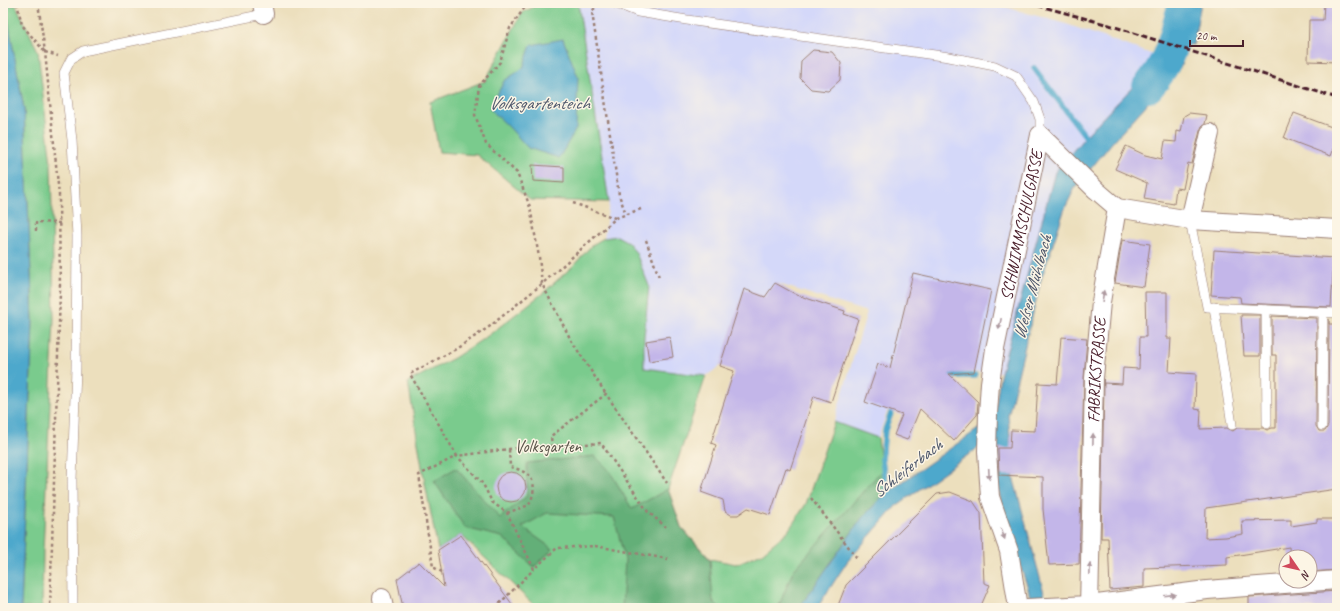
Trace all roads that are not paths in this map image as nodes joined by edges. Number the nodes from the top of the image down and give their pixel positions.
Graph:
1 (615, 3) edge
2 (263, 8) edge
3 (1210, 133) dead end
4 (1040, 135) junction
5 (1117, 208) junction
6 (1190, 220) junction
7 (1337, 229) edge
8 (1214, 307) junction
9 (1266, 310) junction
10 (1323, 313) junction
11 (1337, 314) edge
12 (1267, 424) dead end
13 (1232, 425) dead end
14 (1322, 426) dead end
15 (1337, 580) edge
16 (1089, 606) edge
17 (73, 608) edge
18 (1018, 608) edge
19 (1027, 608) edge

1 - 4 lane
2 - 17 lane
3 - 6 street
4 - 5 street, SCHWIMMSCHULGASSE
4 -> 18 street, SCHWIMMSCHULGASSE
5 - 6 street
16 -> 5 street, FABRIKSTRASSE
6 - 7 street
6 - 8 lane
8 - 9 lane
8 - 13 lane
9 - 10 lane
9 - 12 lane
10 - 11 lane
10 - 14 lane
16 -> 15 street
16 - 19 street
18 - 19 street

